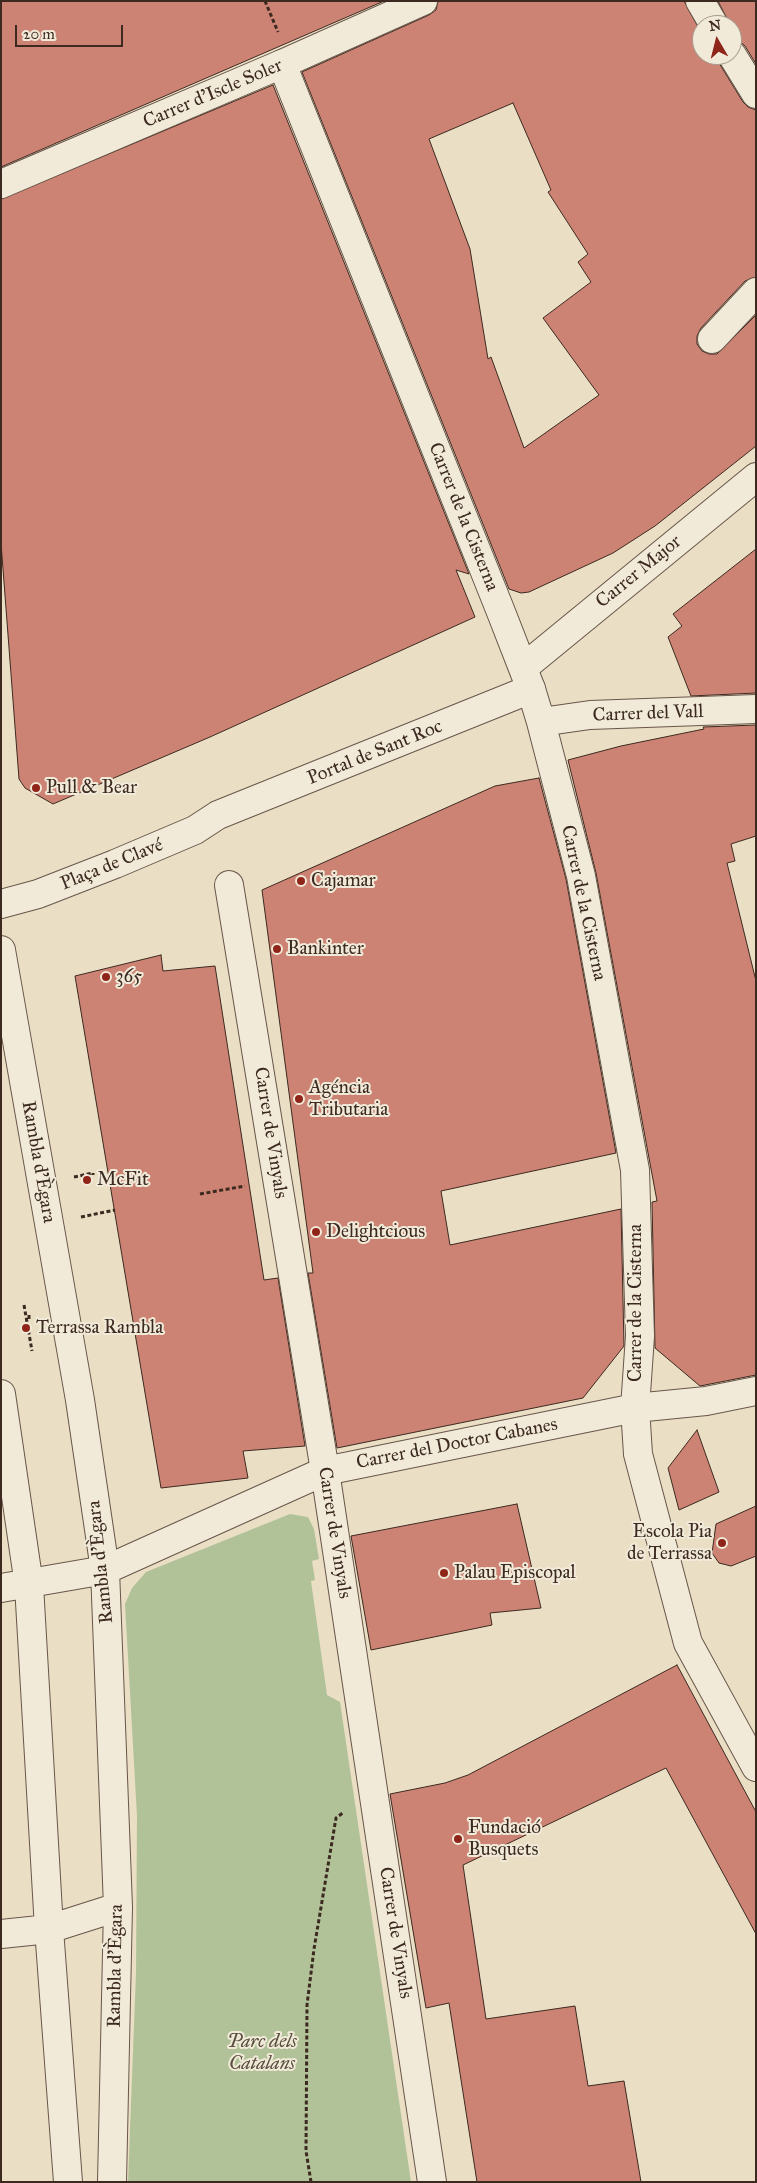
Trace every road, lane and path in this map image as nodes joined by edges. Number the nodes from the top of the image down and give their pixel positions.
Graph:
1 (265, 1) edge
2 (423, 1) edge
3 (700, 1) edge
4 (708, 15) edge
5 (279, 34) dead end
6 (282, 64) junction
7 (738, 65) edge
8 (756, 94) edge
9 (1, 184) edge
10 (756, 292) edge
11 (712, 339) dead end
12 (756, 477) edge
13 (527, 678) junction
14 (756, 709) edge
15 (541, 722) junction
16 (218, 815) joint
17 (229, 885) dead end
18 (1, 904) edge
19 (1, 950) edge
20 (93, 1175) dead end
21 (71, 1177) dead end
22 (252, 1185) dead end
23 (200, 1194) dead end
24 (115, 1210) dead end
25 (75, 1218) dead end
26 (24, 1305) dead end
27 (32, 1351) dead end
28 (756, 1391) edge
29 (1, 1394) edge
30 (635, 1408) junction
31 (325, 1471) junction
32 (105, 1570) junction
33 (29, 1585) junction
34 (1, 1588) edge
35 (756, 1767) edge
36 (351, 1808) dead end
37 (118, 1907) junction
38 (49, 1929) junction
39 (1, 1934) edge
40 (68, 2182) edge
41 (112, 2182) edge
42 (311, 2182) edge
43 (432, 2182) edge

1 - 5 path
2 - 6 street, Carrer d'Iscle Soler
3 - 4 street
6 - 9 street, Carrer d'Iscle Soler
6 - 13 street, Carrer de la Cisterna
7 - 8 street
10 - 11 street
12 - 13 street, Carrer Major
13 - 15 street, Carrer de la Cisterna
13 - 16 street, Portal de Sant Roc
14 - 15 street, Carrer del Vall
15 - 30 street, Carrer de la Cisterna
16 - 18 street, Plaça de Clavé
17 - 31 street, Carrer de Vinyals
19 - 32 street, Rambla d'Ègara
20 - 21 path
22 - 23 path
24 - 25 path
26 - 27 path
28 - 30 street, Carrer del Doctor Cabanes
29 - 33 street
30 - 31 street, Carrer del Doctor Cabanes
30 - 35 street, Carrer de la Cisterna
31 - 32 street, Carrer del Doctor Cabanes
31 - 43 street, Carrer de Vinyals
32 - 33 street, Carrer del Doctor Cabanes
32 - 37 street, Rambla d'Ègara
33 - 34 street, Carrer del Doctor Cabanes
33 - 38 street
36 - 42 path
37 - 38 street
37 - 41 street, Rambla d'Ègara
38 - 39 street
38 - 40 street

